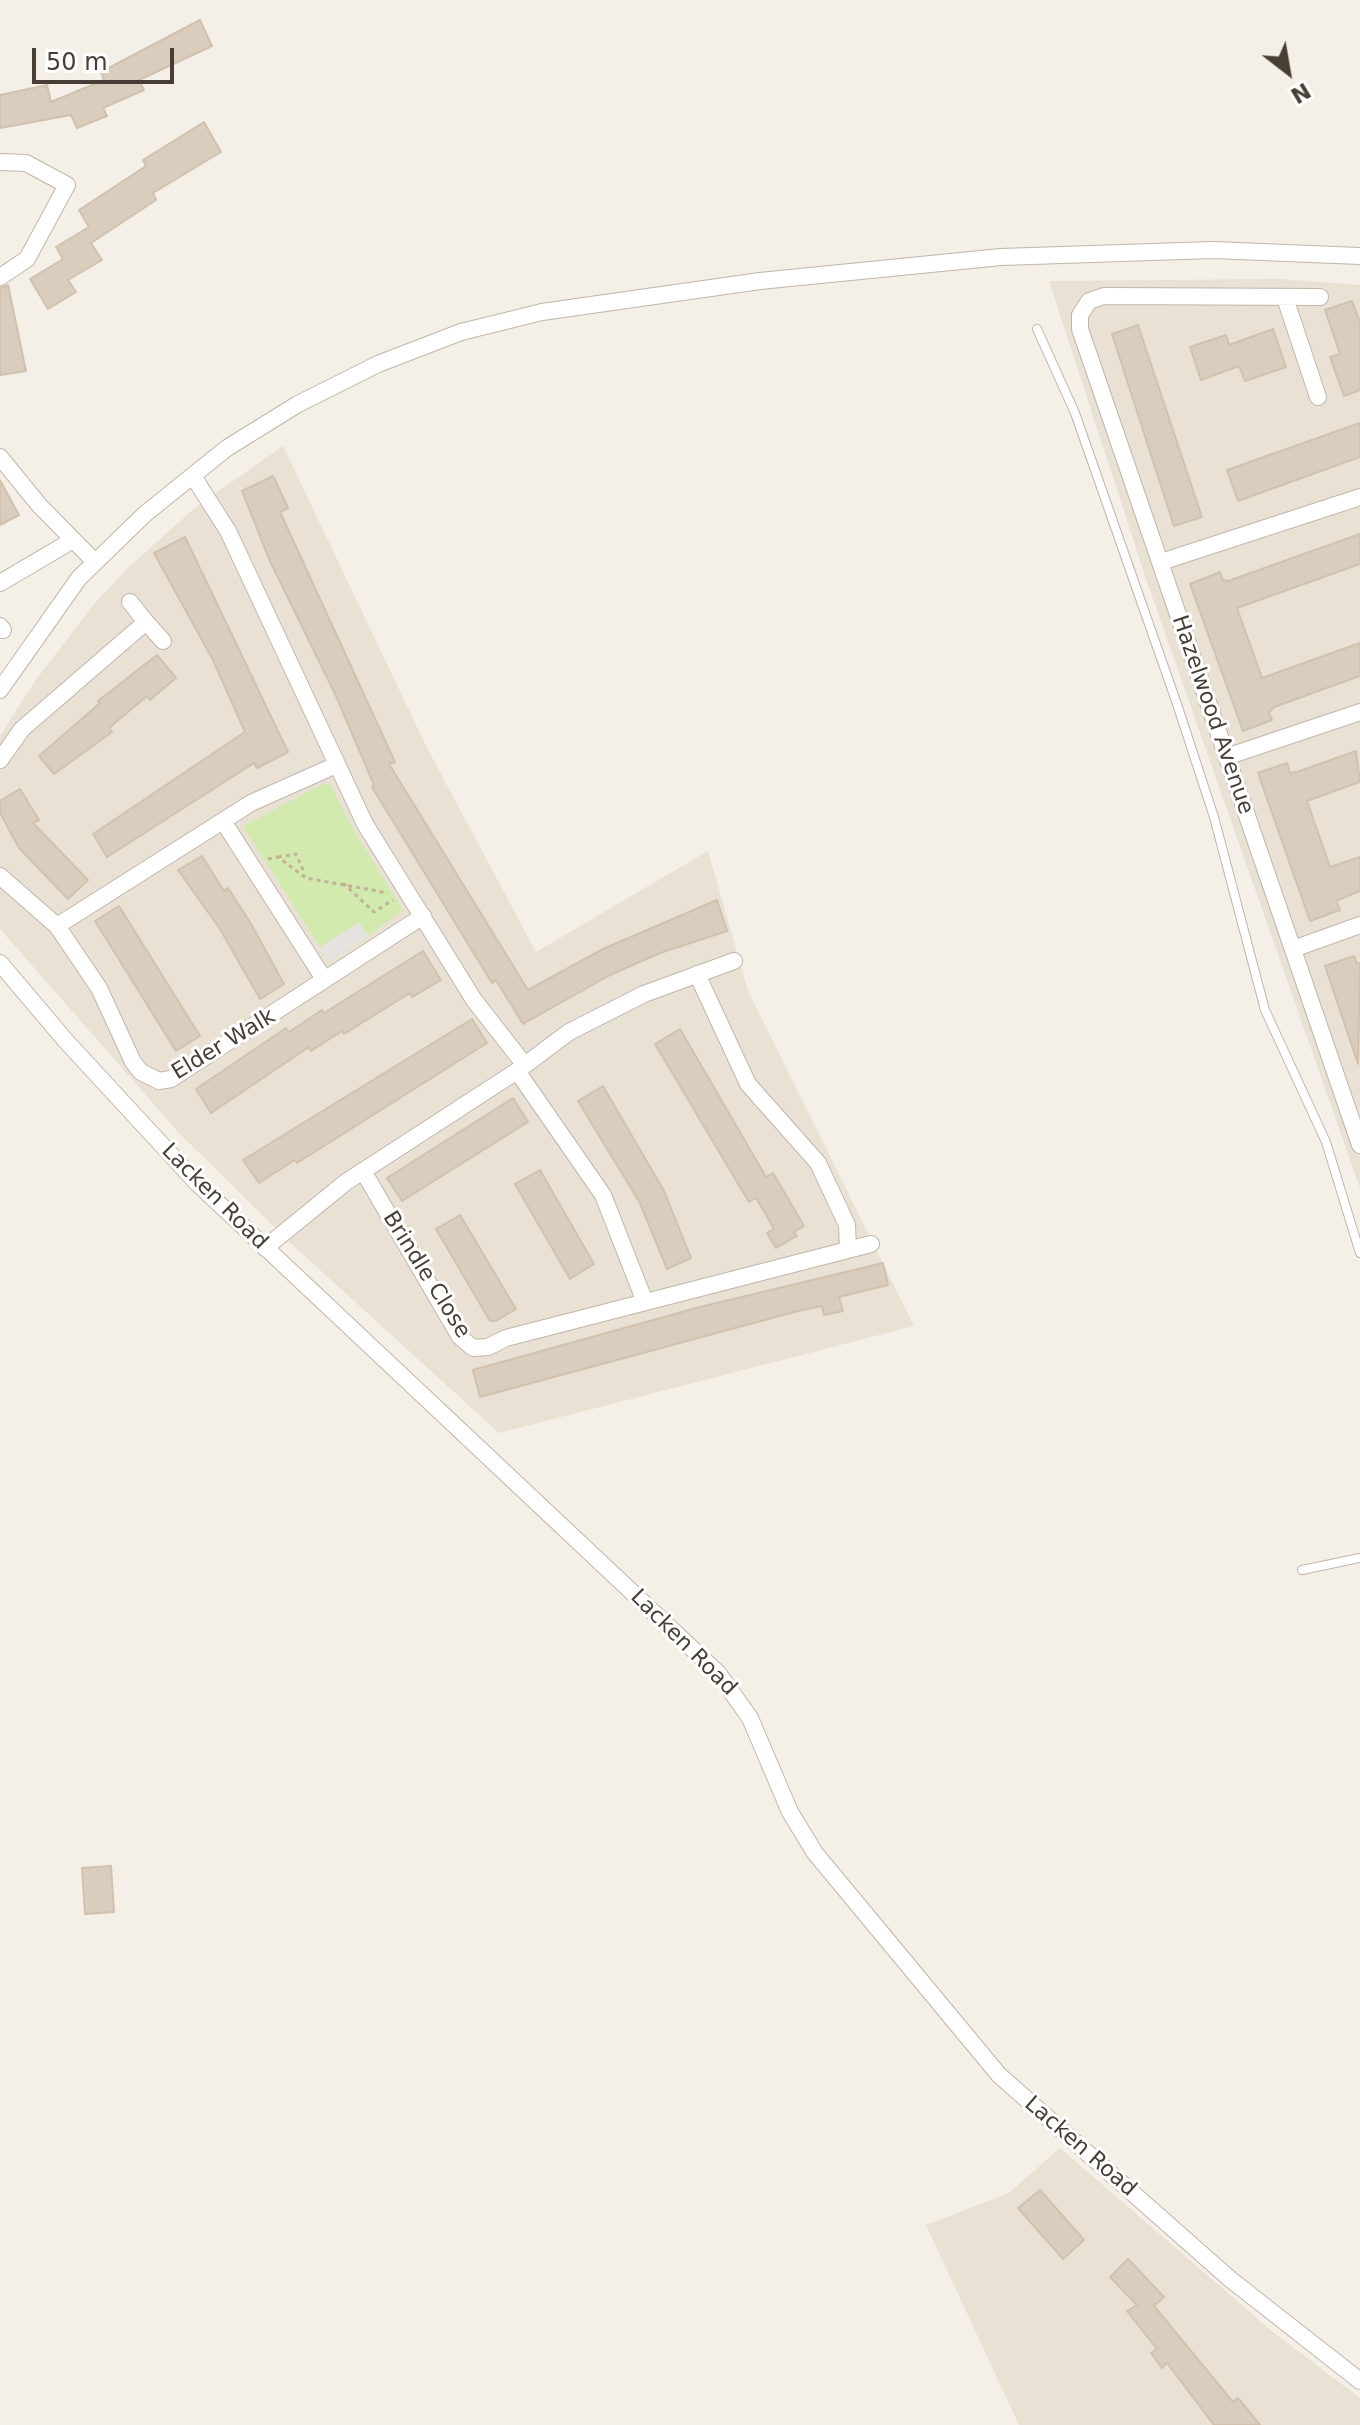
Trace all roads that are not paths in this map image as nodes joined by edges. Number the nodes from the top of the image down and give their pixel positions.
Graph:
1 (0, 162) edge
2 (1360, 256) edge
3 (0, 277) edge
4 (1320, 297) dead end
5 (1285, 298) junction
6 (1037, 329) dead end
7 (1318, 397) dead end
8 (0, 457) edge
9 (193, 476) junction
10 (1360, 497) edge
11 (73, 540) junction
12 (95, 562) junction
13 (1161, 562) junction
14 (0, 583) edge
15 (130, 602) dead end
16 (146, 622) junction
17 (163, 641) dead end
18 (0, 690) edge
19 (1360, 712) edge
20 (1226, 757) junction
21 (0, 760) edge
22 (336, 765) junction
23 (223, 821) junction
24 (0, 876) edge
25 (423, 916) junction
26 (1360, 925) edge
27 (57, 926) junction
28 (1293, 949) junction
29 (734, 961) dead end
30 (0, 963) edge
31 (697, 974) junction
32 (324, 979) junction
33 (520, 1068) junction
34 (1360, 1142) edge
35 (363, 1171) junction
36 (871, 1244) dead end
37 (265, 1248) junction
38 (848, 1250) junction
39 (1360, 1253) edge
40 (645, 1302) junction
41 (1360, 1558) edge
42 (1302, 1570) dead end
43 (1360, 2381) edge

1 - 3 street
2 - 9 street
4 - 5 street
5 - 7 street
5 - 13 street, Hazelwood Avenue
6 - 39 lane
8 - 11 street
9 - 12 street
9 - 22 street
10 - 13 street
11 - 12 street
11 - 14 street
12 - 18 street
13 - 20 street, Hazelwood Avenue
15 - 16 street
16 - 17 street
16 - 21 street
19 - 20 street
20 - 28 street, Hazelwood Avenue
22 - 23 street
22 - 25 street
23 - 27 street
23 - 32 street
24 - 27 street, Elder Walk
25 - 32 street, Elder Walk
25 - 33 street
26 - 28 street
27 - 32 street, Elder Walk
28 - 34 street, Hazelwood Avenue
29 - 31 street
30 - 37 street, Lacken Road
31 - 33 street
31 - 38 street
33 - 35 street
33 - 40 street
35 - 37 street
35 - 40 street, Brindle Close
36 - 38 street, Brindle Close
37 - 43 street, Lacken Road
38 - 40 street, Brindle Close
41 - 42 lane

